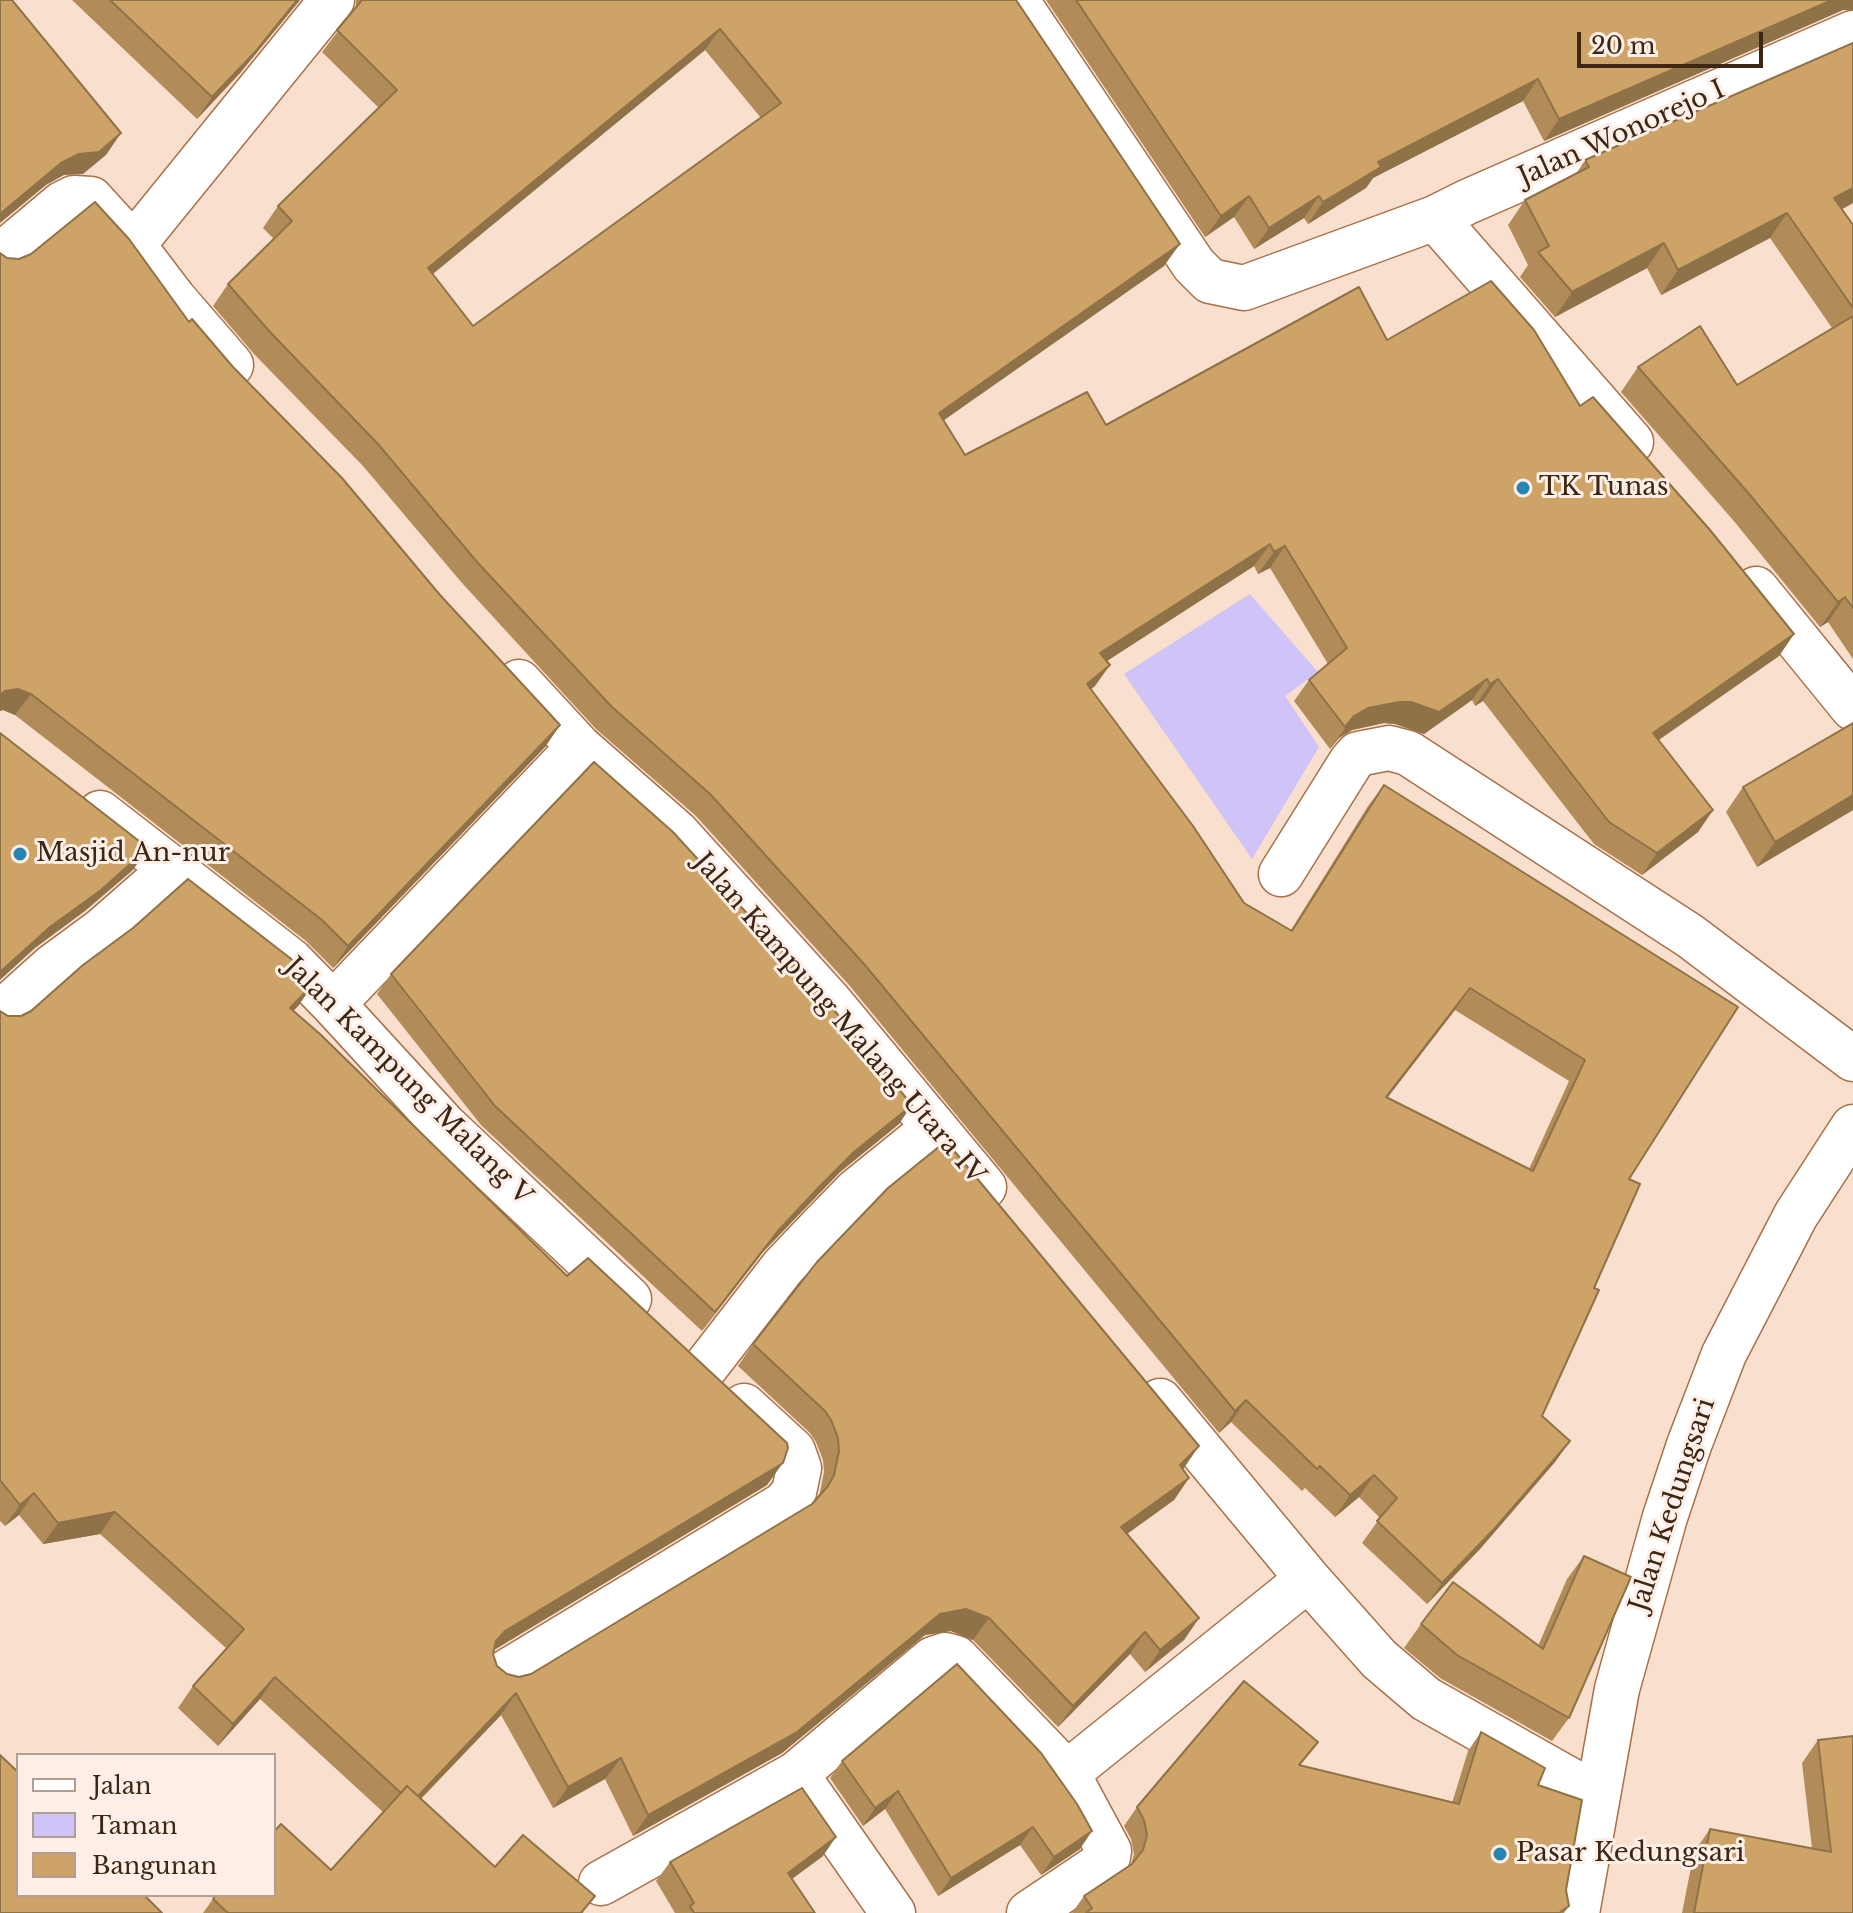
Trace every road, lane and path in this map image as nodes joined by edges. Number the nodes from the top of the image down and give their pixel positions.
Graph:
1 (332, 0) edge
2 (1016, 0) edge
3 (1853, 33) edge
4 (1435, 218) junction
5 (133, 245) junction
6 (0, 256) edge
7 (258, 393) edge
8 (1652, 466) edge
9 (1734, 561) edge
10 (495, 657) edge
11 (1853, 708) edge
12 (579, 747) junction
13 (74, 792) edge
14 (172, 869) junction
15 (1281, 874) dead end
16 (333, 1004) junction
17 (0, 1014) edge
18 (1853, 1059) edge
19 (1853, 1127) edge
20 (934, 1128) junction
21 (1005, 1213) edge
22 (704, 1369) junction
23 (1136, 1372) edge
24 (1308, 1579) junction
25 (503, 1674) edge
26 (1067, 1773) junction
27 (796, 1774) junction
28 (1598, 1796) junction
29 (601, 1883) dead end
30 (893, 1913) edge
31 (1029, 1913) edge
32 (1577, 1913) edge

1 - 5 street
2 - 4 street, Jalan Wonorejo I
3 - 4 street, Jalan Wonorejo I
4 - 8 street
5 - 6 street
5 - 7 street
9 - 11 street
10 - 12 street, Jalan Kampung Malang Utara IV
12 - 16 street
12 - 20 street, Jalan Kampung Malang Utara IV
13 - 14 street, Jalan Kampung Malang V
14 - 16 street, Jalan Kampung Malang V
14 - 17 street
15 - 18 street
16 - 22 street, Jalan Kampung Malang V
19 - 28 street, Jalan Kedungsari
20 - 21 street, Jalan Kampung Malang Utara IV
20 - 22 street
22 - 25 street, Jalan Kampung Malang V
23 - 24 street
24 - 26 street
24 - 28 street
26 - 27 street
26 - 31 street
27 - 29 street
27 - 30 street
28 - 32 street, Jalan Kedungsari

